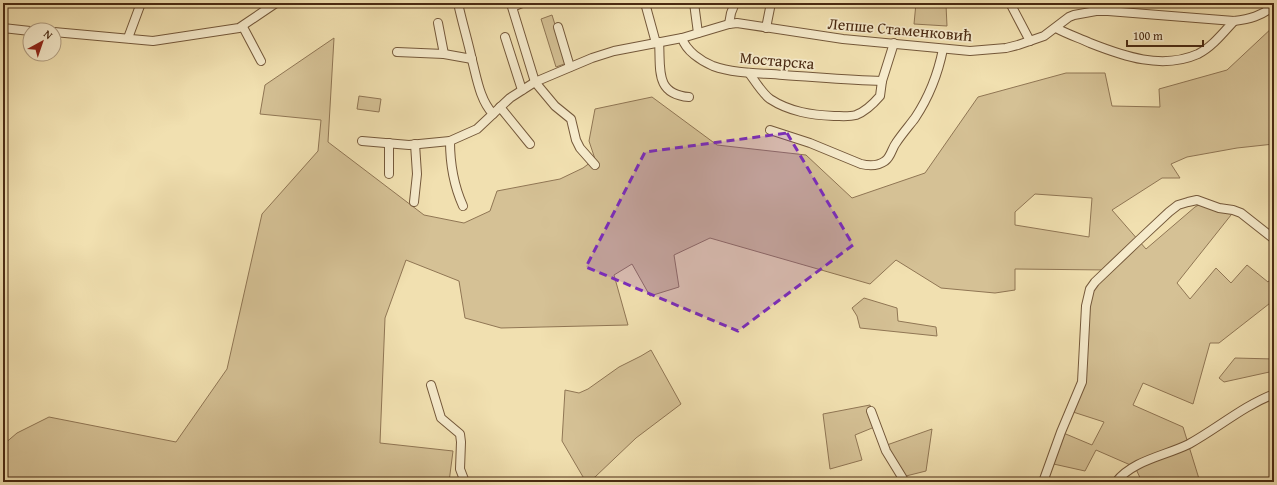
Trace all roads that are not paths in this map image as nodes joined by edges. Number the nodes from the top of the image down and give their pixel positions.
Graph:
1 (141, 3) edge
2 (276, 3) edge
3 (458, 3) edge
4 (522, 3) edge
5 (645, 3) edge
6 (694, 3) edge
7 (735, 3) edge
8 (771, 3) edge
9 (1010, 3) edge
10 (1274, 6) edge
11 (1234, 21) junction
12 (438, 23) dead end
13 (729, 24) junction
14 (558, 26) dead end
15 (243, 27) junction
16 (3, 28) edge
17 (766, 28) junction
18 (1056, 28) junction
19 (22, 30) edge
20 (62, 33) edge
21 (698, 33) junction
22 (505, 37) dead end
23 (128, 38) junction
24 (682, 38) junction
25 (1030, 41) junction
26 (657, 42) junction
27 (894, 43) junction
28 (943, 49) junction
29 (397, 52) dead end
30 (444, 54) junction
31 (472, 59) junction
32 (261, 61) dead end
33 (570, 67) junction
34 (749, 73) junction
35 (882, 81) junction
36 (535, 82) junction
37 (522, 90) junction
38 (689, 97) dead end
39 (500, 107) junction
40 (493, 114) junction
41 (770, 130) dead end
42 (362, 141) dead end
43 (450, 141) junction
44 (389, 143) junction
45 (415, 144) junction
46 (530, 144) dead end
47 (595, 165) dead end
48 (389, 174) dead end
49 (414, 202) dead end
50 (463, 206) dead end
51 (1274, 239) edge
52 (430, 385) dead end
53 (1274, 394) edge
54 (871, 411) dead end
55 (465, 482) edge
56 (905, 482) edge
57 (1043, 482) edge
58 (1116, 482) edge

1 - 23 street
2 - 15 street
3 - 31 street
4 - 36 street
5 - 26 street
6 - 21 street
7 - 13 street
8 - 17 street
9 - 25 street
10 - 11 street, Лепше Стаменковић
11 - 18 street, Лепше Стаменковић
11 - 18 street
12 - 30 street
13 - 17 street, Лепше Стаменковић
13 - 21 street, Лепше Стаменковић
14 - 33 street
15 - 23 street
15 - 32 street
16 - 19 street
17 - 27 street, Лепше Стаменковић
18 - 25 street, Лепше Стаменковић
20 - 23 street
21 - 24 street, Лепше Стаменковић
22 - 37 street
24 - 26 street, Лепше Стаменковић
24 - 34 street, Мостарска
25 - 28 street, Лепше Стаменковић
26 - 33 street, Лепше Стаменковић
26 - 38 street
27 - 28 street, Лепше Стаменковић
27 - 35 street
28 - 41 street
29 - 30 street
30 - 31 street
31 - 40 street
33 - 36 street, Лепше Стаменковић
34 - 35 street, Мостарска
34 - 35 street
36 - 37 street, Лепше Стаменковић
36 - 47 street
37 - 39 street, Лепше Стаменковић
39 - 40 street, Лепше Стаменковић
39 - 46 street
40 - 43 street, Лепше Стаменковић
42 - 44 street, Лепше Стаменковић
43 - 45 street, Лепше Стаменковић
43 - 50 street
44 - 45 street, Лепше Стаменковић
44 - 48 street
45 - 49 street
51 - 57 street
52 - 55 street
53 - 58 street
54 - 56 street

